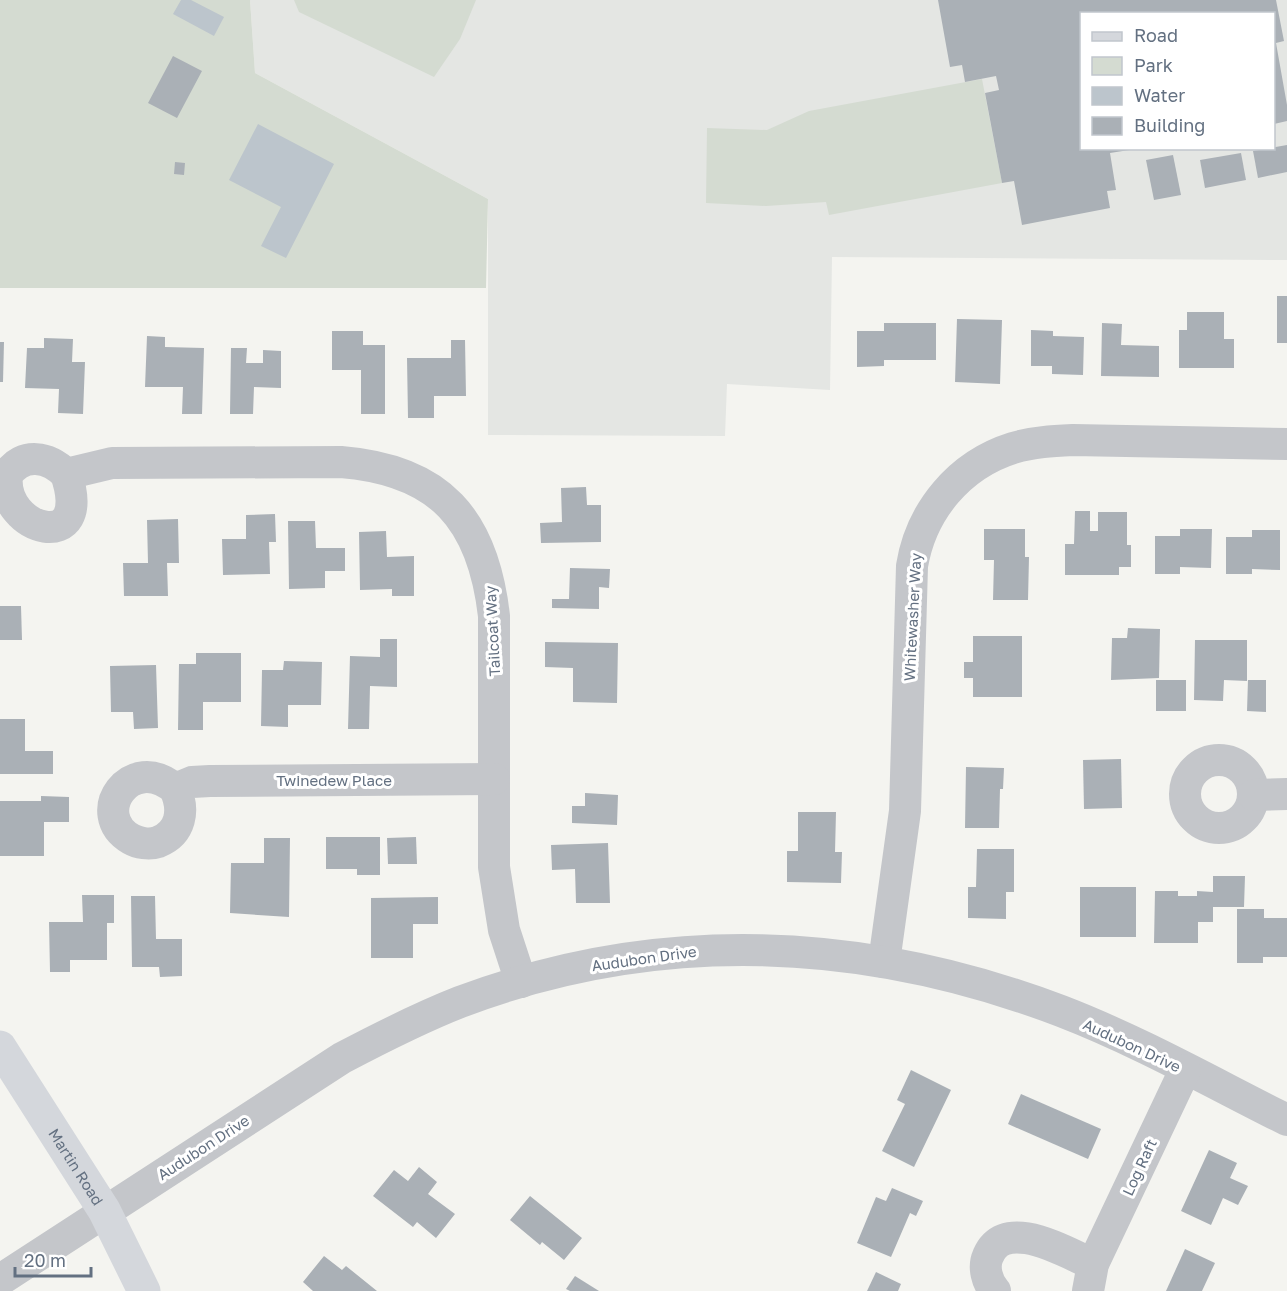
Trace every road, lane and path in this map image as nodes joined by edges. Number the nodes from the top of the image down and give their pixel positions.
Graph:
1 (1287, 444) edge
2 (66, 474) dead end
3 (494, 779) junction
4 (175, 789) dead end
5 (1287, 794) edge
6 (1254, 795) dead end
7 (884, 962) junction
8 (521, 982) junction
9 (0, 1047) edge
10 (1185, 1070) junction
11 (1287, 1120) edge
12 (104, 1210) junction
13 (1090, 1278) edge
14 (0, 1280) edge
15 (144, 1291) edge
16 (995, 1291) edge

1 - 7 street, Whitewasher Way
2 - 3 street, Tailcoat Way
3 - 4 street, Twinedew Place
3 - 8 street, Tailcoat Way
5 - 6 street
7 - 8 street, Audubon Drive
7 - 10 street, Audubon Drive
8 - 12 street, Audubon Drive
9 - 12 street, Martin Road
10 - 11 street, Audubon Drive
10 - 13 street, Log Raft
12 - 14 street, Audubon Drive
12 - 15 street, Martin Road
13 - 16 street, Log Raft

